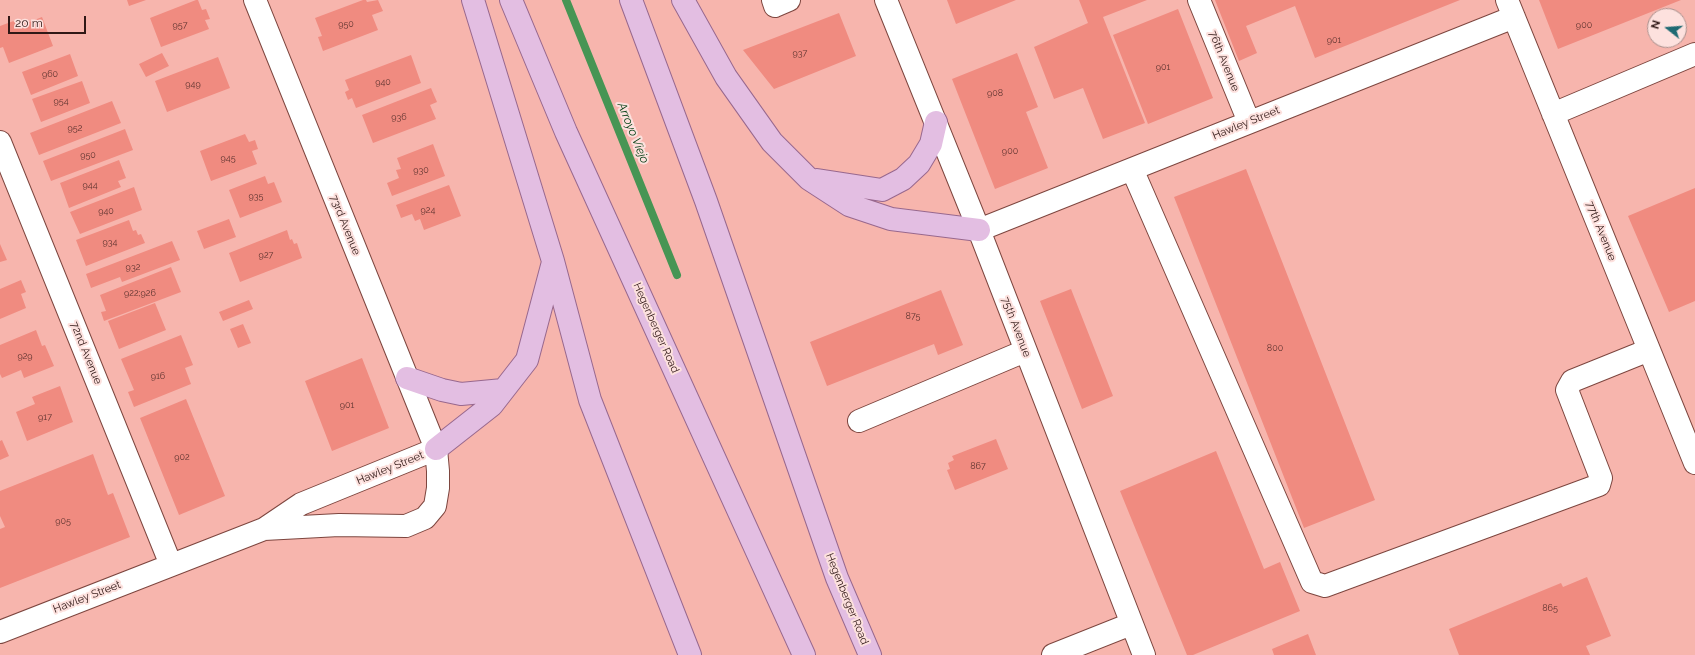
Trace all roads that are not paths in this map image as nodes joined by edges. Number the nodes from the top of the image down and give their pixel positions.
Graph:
1 (255, 0) edge
2 (473, 0) edge
3 (511, 0) edge
4 (631, 0) edge
5 (683, 0) edge
6 (773, 0) edge
7 (789, 0) edge
8 (886, 0) edge
9 (1199, 0) edge
10 (1511, 8) edge
11 (1695, 54) edge
12 (1553, 114) junction
13 (936, 122) junction
14 (1249, 122) junction
15 (0, 142) edge
16 (1132, 169) junction
17 (809, 179) junction
18 (979, 230) junction
19 (553, 261) junction
20 (1025, 350) junction
21 (1649, 350) junction
22 (406, 378) junction
23 (503, 390) junction
24 (859, 421) dead end
25 (436, 450) junction
26 (1695, 463) edge
27 (264, 528) junction
28 (171, 565) junction
29 (1131, 624) junction
30 (0, 632) edge
31 (690, 655) edge
32 (804, 655) edge
33 (870, 655) edge
34 (1053, 655) edge
35 (1144, 655) edge

1 - 22 street, 73rd Avenue
2 - 19 main road
3 - 32 main road, Hegenberger Road
4 - 33 main road, Hegenberger Road
5 - 17 main road
6 - 7 street
8 - 13 street, 75th Avenue
9 - 14 street, 76th Avenue
10 - 12 street, 77th Avenue
10 - 14 street, Hawley Street
11 - 12 street
12 - 21 street, 77th Avenue
13 - 17 main road
13 - 18 street, 75th Avenue
14 - 16 street, Hawley Street
15 - 28 street, 72nd Avenue
16 - 18 street, Hawley Street
16 - 21 street
17 - 18 main road
18 - 20 street, 75th Avenue
19 - 23 main road
19 - 31 main road
20 - 24 street
20 - 29 street, 75th Avenue
21 - 26 street, 77th Avenue
22 - 23 main road
22 - 25 street, 73rd Avenue
23 - 25 main road
25 - 27 street, Hawley Street
25 - 27 street, Hawley Street
27 - 28 street, Hawley Street
28 - 30 street, Hawley Street
29 - 34 street
29 - 35 street, 75th Avenue

